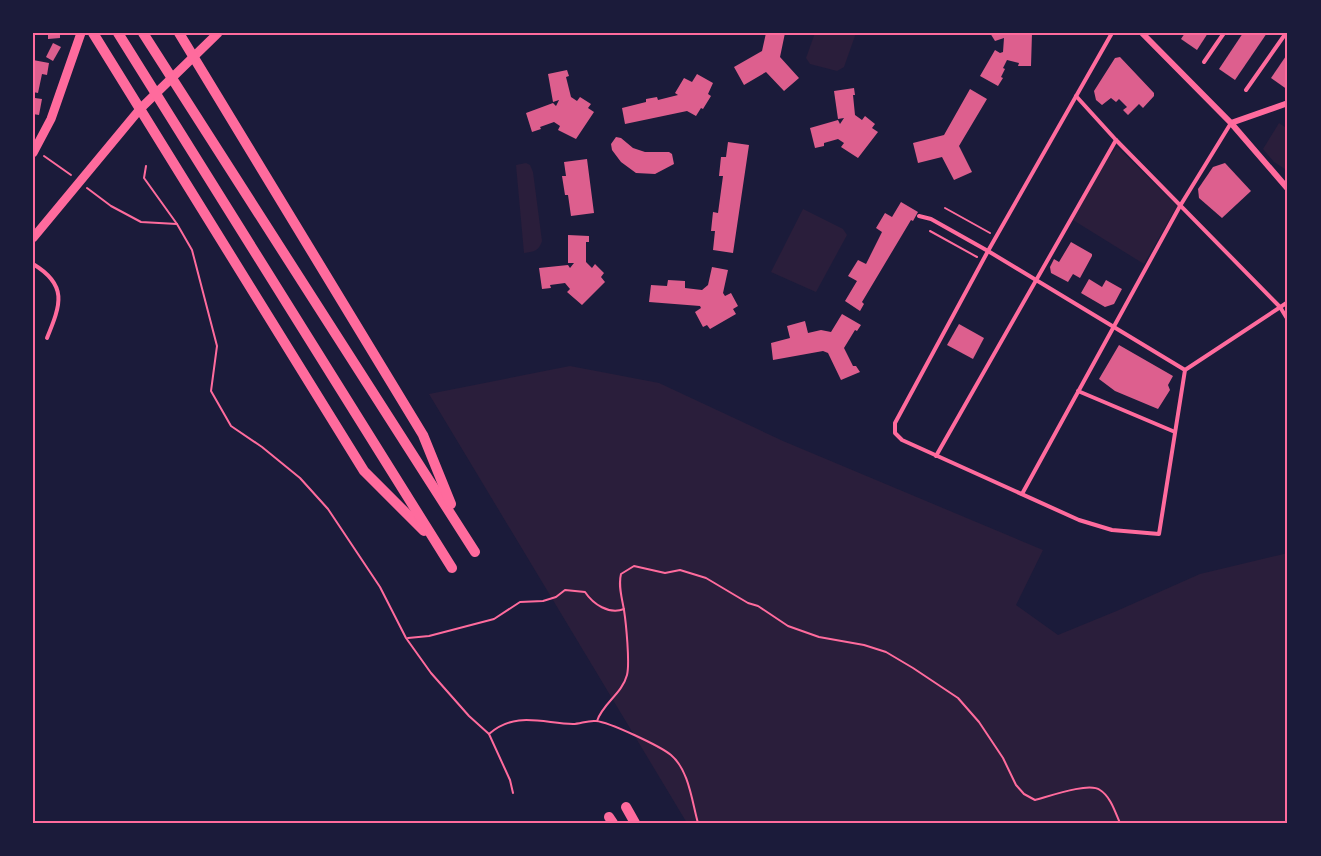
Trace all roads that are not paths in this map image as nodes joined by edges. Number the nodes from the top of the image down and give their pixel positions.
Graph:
1 (81, 33) edge
2 (93, 33) edge
3 (118, 33) edge
4 (143, 33) edge
5 (179, 33) edge
6 (218, 33) edge
7 (1112, 33) edge
8 (1142, 33) edge
9 (1224, 33) edge
10 (1286, 33) edge
11 (193, 57) junction
12 (1204, 62) dead end
13 (1246, 90) dead end
14 (1076, 96) junction
15 (1288, 103) edge
16 (140, 109) junction
17 (1231, 123) junction
18 (37, 139) edge
19 (1116, 140) junction
20 (33, 153) edge
21 (1288, 189) edge
22 (1180, 206) junction
23 (919, 216) dead end
24 (33, 238) edge
25 (988, 250) junction
26 (33, 264) edge
27 (1036, 280) junction
28 (1288, 302) edge
29 (1280, 307) junction
30 (1288, 320) edge
31 (1112, 326) junction
32 (46, 338) dead end
33 (1185, 370) junction
34 (1078, 391) junction
35 (1175, 432) junction
36 (936, 456) junction
37 (1022, 494) junction
38 (460, 527) junction
39 (438, 544) junction
40 (474, 552) dead end
41 (452, 567) dead end
42 (626, 807) dead end
43 (635, 823) edge

1 - 18 street
2 - 16 main road
3 - 39 main road
4 - 38 main road
5 - 11 main road
6 - 11 street
7 - 14 lane
8 - 17 street
9 - 12 lane
10 - 13 lane
11 - 16 street
11 - 38 main road
14 - 19 lane
14 - 25 lane
15 - 17 street
16 - 24 street
16 - 39 main road
17 - 21 street
17 - 22 lane
18 - 20 street
19 - 22 lane
19 - 27 lane
22 - 29 lane
22 - 31 lane
23 - 25 lane
25 - 27 lane
25 - 36 lane
26 - 32 lane
27 - 31 lane
27 - 36 lane
28 - 29 lane
29 - 30 lane
29 - 33 lane
31 - 33 lane
31 - 34 lane
33 - 35 lane
34 - 35 lane
34 - 37 lane
35 - 37 lane
36 - 37 lane
38 - 40 main road
39 - 41 main road
42 - 43 main road

